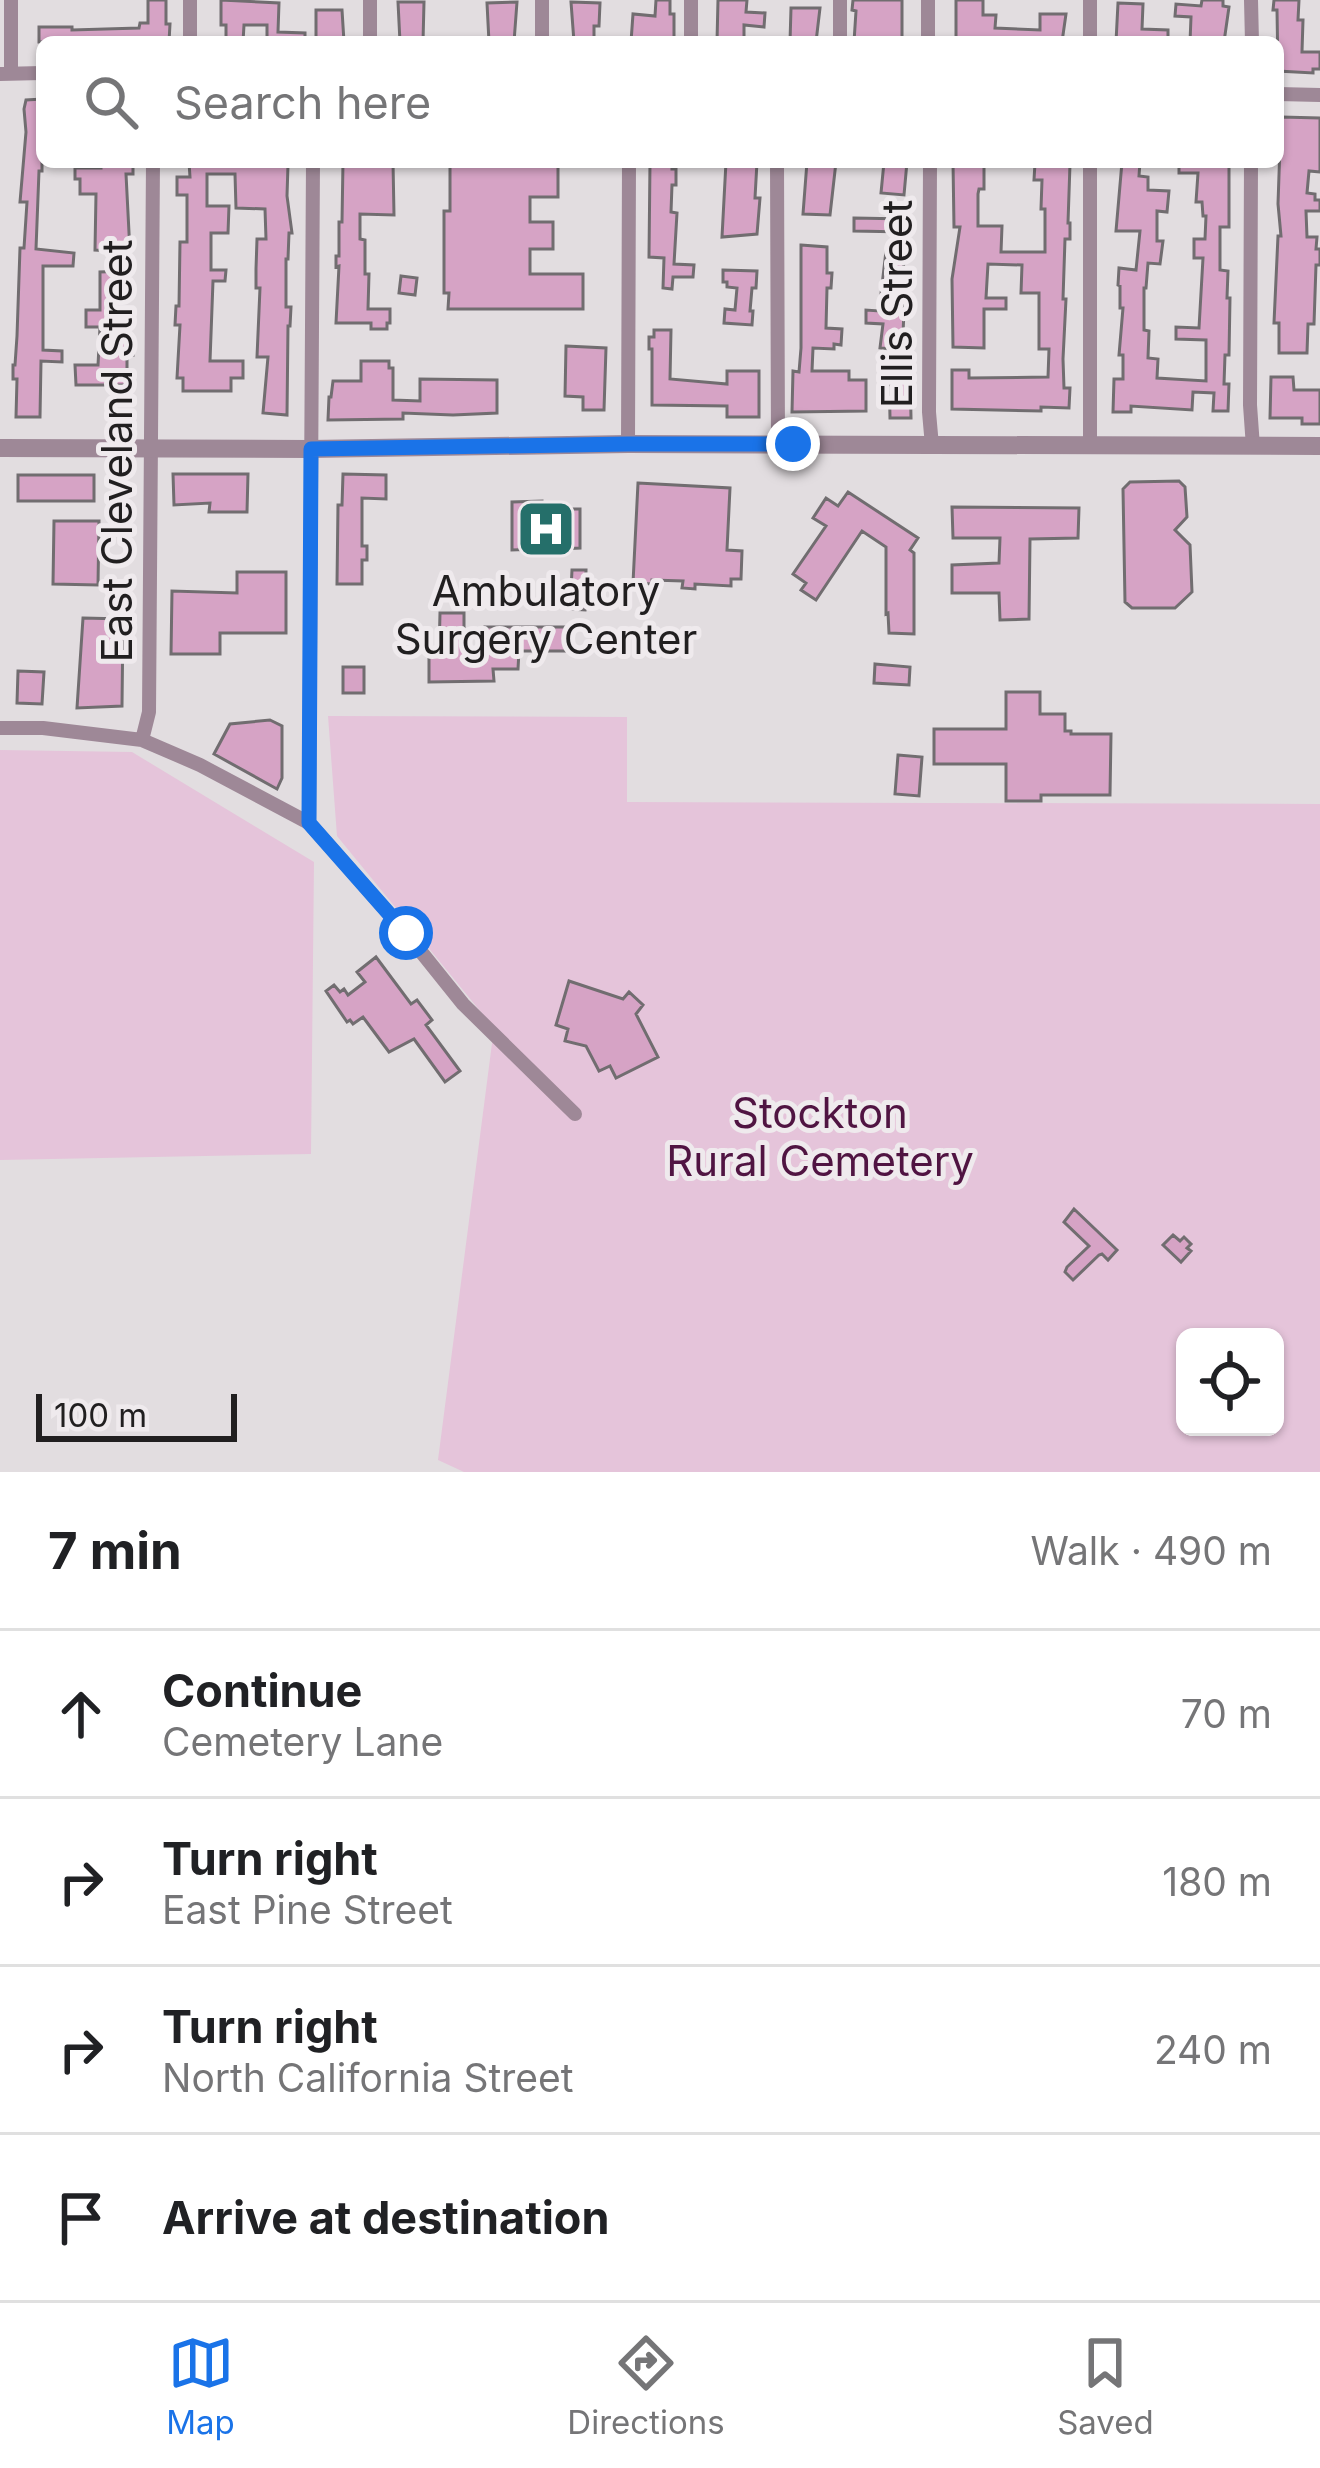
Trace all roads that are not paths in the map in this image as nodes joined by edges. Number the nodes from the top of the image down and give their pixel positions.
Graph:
1 (11, 0) edge
2 (190, 0) edge
3 (370, 0) edge
4 (542, 0) edge
5 (691, 0) edge
6 (840, 0) edge
7 (928, 0) edge
8 (1090, 0) edge
9 (1252, 0) edge
10 (190, 36) edge
11 (370, 36) edge
12 (542, 36) edge
13 (691, 36) edge
14 (840, 36) edge
15 (928, 36) edge
16 (1090, 36) edge
17 (1252, 36) edge
18 (6, 74) edge
19 (1284, 94) edge
20 (1320, 95) edge
21 (152, 168) edge
22 (313, 168) edge
23 (629, 168) edge
24 (777, 168) edge
25 (930, 168) edge
26 (1090, 168) edge
27 (1251, 168) edge
28 (628, 444) junction
29 (778, 444) junction
30 (932, 446) junction
31 (1320, 446) edge
32 (1253, 447) junction
33 (0, 448) edge
34 (151, 448) junction
35 (1090, 448) junction
36 (311, 449) junction
37 (0, 728) edge
38 (142, 740) junction
39 (309, 823) junction
40 (574, 1114) dead end

1 - 18 street
2 - 10 street
3 - 11 street
4 - 12 street
5 - 13 street
6 - 14 street
7 - 15 street
8 - 16 street
9 - 17 street
19 - 20 street
21 - 34 street, East Cleveland Street
22 - 36 street
23 - 28 street
24 - 29 street
25 - 30 street, Ellis Street
26 - 35 street
27 - 32 street
28 - 29 street
28 - 36 street
29 - 30 street
30 - 35 street
31 - 32 street
32 - 35 street
33 - 34 street
34 - 36 street
34 - 38 street, East Cleveland Street
36 - 39 street
37 - 38 street
38 - 39 street
39 - 40 street

